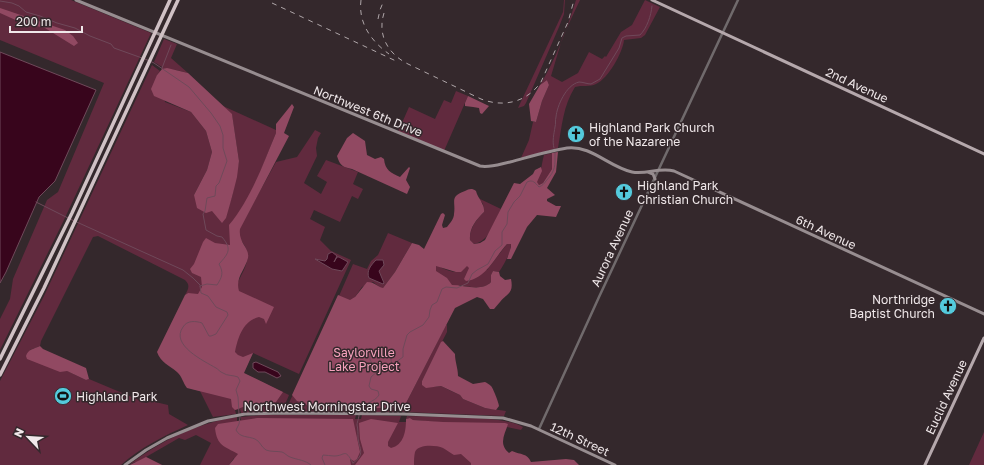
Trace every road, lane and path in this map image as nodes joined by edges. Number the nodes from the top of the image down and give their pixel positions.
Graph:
1 (76, 0) edge
2 (170, 0) edge
3 (179, 0) edge
4 (652, 0) edge
5 (738, 0) edge
6 (723, 33) junction
7 (984, 154) edge
8 (660, 169) junction
9 (647, 172) junction
10 (655, 179) junction
11 (984, 314) edge
12 (984, 338) edge
13 (0, 359) edge
14 (0, 375) edge
15 (538, 429) junction
16 (125, 465) edge
17 (614, 465) edge
18 (925, 465) edge

1 - 9 main road, Northwest 6th Drive
2 - 13 highway
3 - 14 highway
4 - 6 main road, 2nd Avenue
5 - 6 street, Aurora Avenue
6 - 7 main road, 2nd Avenue
6 - 8 street, Aurora Avenue
8 - 9 main road, Northwest 6th Drive
8 - 10 street, Aurora Avenue
8 - 11 main road, 6th Avenue
9 - 10 main road
10 - 15 street, Aurora Avenue
12 - 18 main road, Euclid Avenue
15 - 16 main road, Northwest Morningstar Drive
15 - 17 main road, 12th Street

